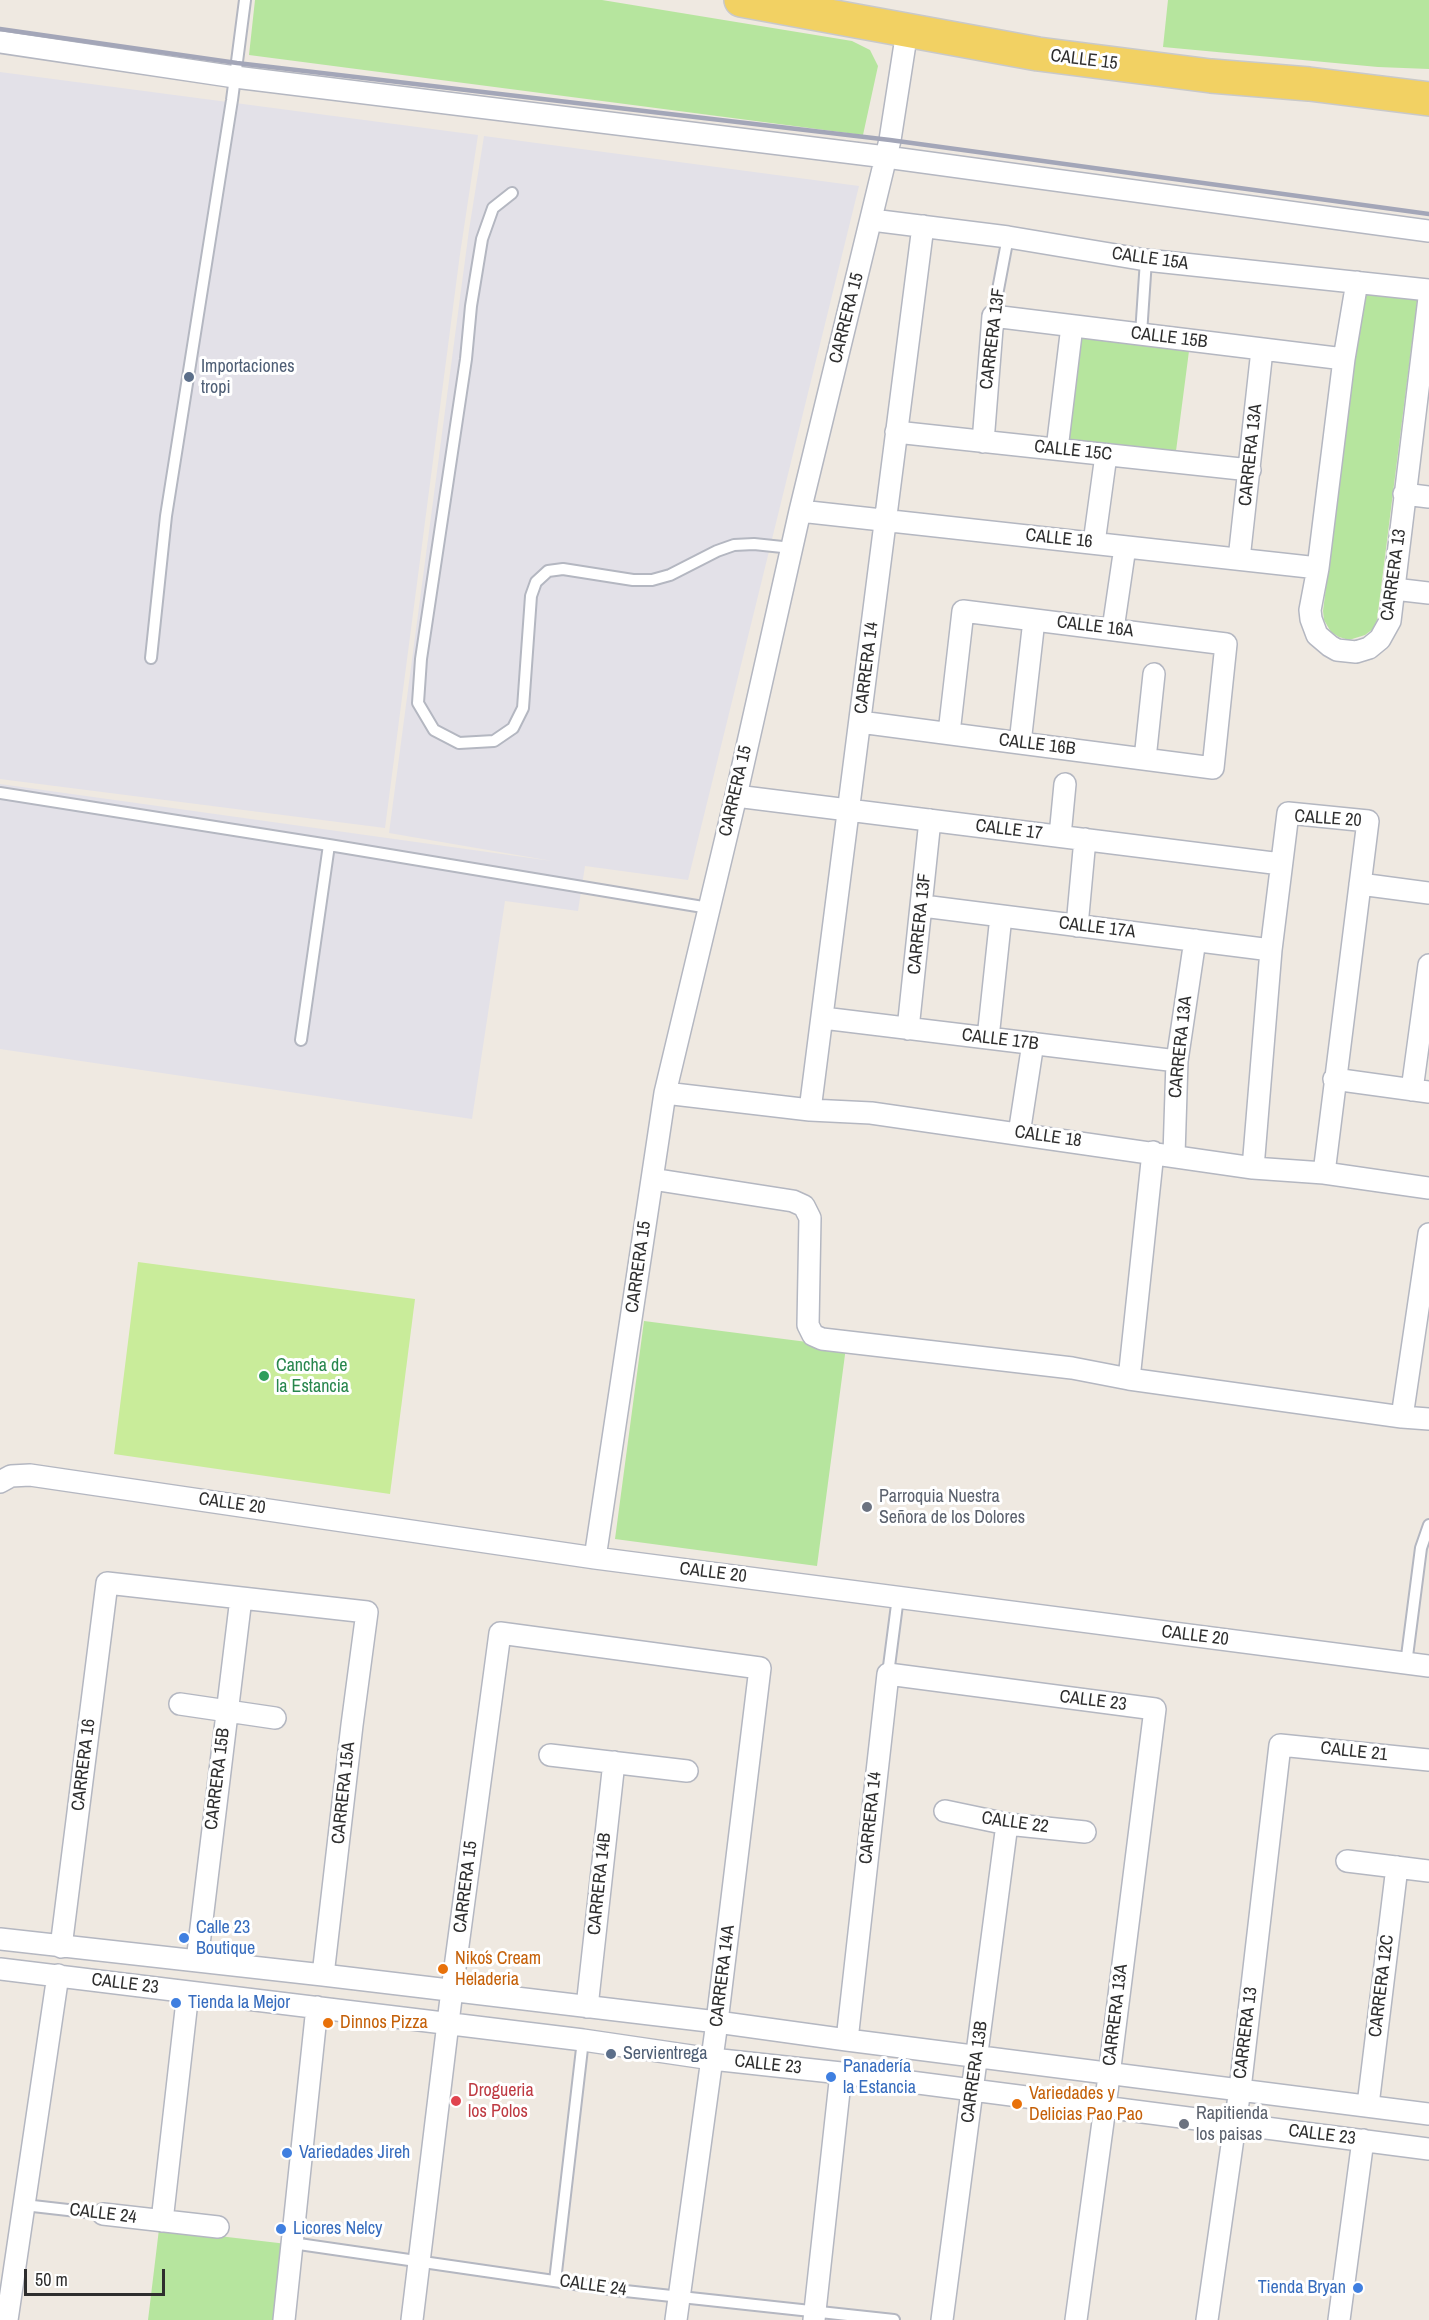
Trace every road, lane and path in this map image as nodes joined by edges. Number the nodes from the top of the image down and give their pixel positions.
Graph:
1 (245, 0) edge
2 (741, 0) edge
3 (907, 31) junction
4 (0, 42) edge
5 (235, 77) junction
6 (1429, 99) edge
7 (886, 157) junction
8 (512, 193) dead end
9 (872, 220) junction
10 (923, 226) junction
11 (1429, 231) edge
12 (1008, 237) junction
13 (1146, 260) junction
14 (1357, 282) junction
15 (1429, 290) edge
16 (1429, 298) edge
17 (993, 316) junction
18 (1072, 326) junction
19 (1141, 334) junction
20 (1262, 350) junction
21 (1344, 359) junction
22 (896, 432) junction
23 (983, 442) junction
24 (1057, 449) junction
25 (1106, 455) junction
26 (1250, 471) junction
27 (1404, 494) junction
28 (1429, 497) edge
29 (800, 511) junction
30 (886, 520) junction
31 (1094, 543) junction
32 (1125, 547) junction
33 (792, 549) junction
34 (1239, 559) junction
35 (1318, 568) junction
36 (1394, 589) junction
37 (1429, 593) edge
38 (1034, 620) junction
39 (1113, 629) junction
40 (151, 658) dead end
41 (1154, 674) dead end
42 (860, 722) junction
43 (949, 734) junction
44 (1020, 743) junction
45 (1145, 759) junction
46 (1213, 768) joint
47 (1065, 784) dead end
48 (0, 793) edge
49 (736, 796) junction
50 (849, 810) junction
51 (930, 820) junction
52 (1060, 836) junction
53 (1085, 839) junction
54 (329, 845) junction
55 (1281, 864) junction
56 (1360, 884) junction
57 (1429, 893) edge
58 (923, 906) junction
59 (709, 908) junction
60 (1001, 916) junction
61 (1077, 926) junction
62 (1195, 940) junction
63 (1271, 950) junction
64 (1428, 965) edge
65 (823, 1018) junction
66 (908, 1029) junction
67 (988, 1038) junction
68 (301, 1040) dead end
69 (1033, 1044) junction
70 (1176, 1061) junction
71 (1334, 1079) junction
72 (1421, 1091) edge
73 (665, 1093) junction
74 (810, 1110) junction
75 (1019, 1134) junction
76 (1164, 1153) junction
77 (1253, 1168) junction
78 (1324, 1173) junction
79 (652, 1179) junction
80 (1429, 1188) edge
81 (1429, 1234) edge
82 (1129, 1379) junction
83 (1402, 1417) junction
84 (1429, 1419) edge
85 (0, 1482) edge
86 (1429, 1525) edge
87 (595, 1558) junction
88 (898, 1597) junction
89 (241, 1598) junction
90 (500, 1633) joint
91 (1406, 1664) junction
92 (1429, 1666) edge
93 (888, 1674) junction
94 (180, 1704) dead end
95 (1155, 1709) joint
96 (227, 1712) junction
97 (275, 1718) dead end
98 (1280, 1745) joint
99 (550, 1755) dead end
100 (1429, 1760) edge
101 (614, 1762) junction
102 (687, 1771) dead end
103 (945, 1811) dead end
104 (1007, 1824) junction
105 (1085, 1832) dead end
106 (1347, 1861) dead end
107 (1397, 1867) junction
108 (1429, 1871) edge
109 (0, 1939) edge
110 (61, 1947) junction
111 (197, 1961) junction
112 (0, 1969) edge
113 (323, 1975) junction
114 (58, 1976) junction
115 (452, 1990) junction
116 (188, 1992) junction
117 (317, 2007) junction
118 (587, 2007) junction
119 (717, 2022) junction
120 (449, 2023) junction
121 (584, 2040) junction
122 (847, 2040) junction
123 (977, 2057) junction
124 (712, 2059) junction
125 (841, 2073) junction
126 (1109, 2073) junction
127 (1240, 2089) junction
128 (972, 2090) junction
129 (1368, 2104) junction
130 (1105, 2107) junction
131 (1429, 2114) edge
132 (1235, 2124) junction
133 (1363, 2140) junction
134 (1429, 2149) edge
135 (24, 2205) junction
136 (103, 2214) joint
137 (162, 2221) junction
138 (218, 2227) dead end
139 (292, 2243) junction
140 (419, 2260) junction
141 (555, 2281) junction
142 (678, 2295) junction
143 (815, 2315) edge
144 (7, 2320) edge
145 (284, 2320) edge
146 (412, 2320) edge
147 (676, 2320) edge
148 (894, 2320) edge
149 (942, 2320) edge
150 (1076, 2320) edge
151 (1207, 2320) edge
152 (1339, 2320) edge

1 - 5 lane
2 - 3 main road, CALLE 15
3 - 6 main road, CALLE 15
3 - 7 street, CARRERA 15
4 - 5 street
5 - 7 street
5 - 40 lane
7 - 9 street, CARRERA 15
7 - 11 street
8 - 33 lane
9 - 10 street, CALLE 15A
9 - 29 street, CARRERA 15
10 - 12 street, CALLE 15A
10 - 22 street, CARRERA 14
12 - 13 street, CALLE 15A
12 - 17 lane, CARRERA 13F
13 - 14 street, CALLE 15A
13 - 19 lane
14 - 15 street, CALLE 15A
14 - 21 street, CARRERA 13
16 - 27 street, CARRERA 13
17 - 18 street, CALLE 15B
17 - 23 street, CARRERA 13F
18 - 19 street, CALLE 15B
18 - 24 street
19 - 20 street, CALLE 15B
20 - 21 street, CALLE 15B
20 - 26 street, CARRERA 13A
21 - 35 street, CARRERA 13
22 - 23 street, CALLE 15C
22 - 30 street, CARRERA 14
23 - 24 street, CALLE 15C
24 - 25 street, CALLE 15C
25 - 26 street, CALLE 15C
25 - 31 street
26 - 34 street, CARRERA 13A
27 - 28 street
27 - 36 street, CARRERA 13
29 - 30 street, CALLE 16
29 - 33 street, CARRERA 15
30 - 31 street, CALLE 16
30 - 42 street, CARRERA 14
31 - 32 street, CALLE 16
32 - 34 street, CALLE 16
32 - 39 street
33 - 49 street, CARRERA 15
34 - 35 street, CALLE 16
35 - 36 street, CARRERA 13
36 - 37 street
38 - 39 street, CALLE 16A
38 - 43 street, CALLE 16A
38 - 44 street
39 - 46 street, CALLE 16A
41 - 45 street
42 - 43 street, CALLE 16B
42 - 50 street, CARRERA 14
43 - 44 street, CALLE 16B
44 - 45 street, CALLE 16B
45 - 46 street, CALLE 16B
47 - 52 street
48 - 54 lane
49 - 50 street, CALLE 17
49 - 59 street, CARRERA 15
50 - 51 street, CALLE 17
50 - 65 street, CARRERA 14
51 - 52 street, CALLE 17
51 - 58 street, CARRERA 13F
52 - 53 street, CALLE 17
53 - 55 street, CALLE 17
53 - 61 street
54 - 59 lane
54 - 68 lane
55 - 56 street, CALLE 20
55 - 63 street, CALLE 20
56 - 57 street
56 - 71 street, CALLE 20
58 - 60 street, CALLE 17A
58 - 66 street, CARRERA 13F
59 - 73 street, CARRERA 15
60 - 61 street, CALLE 17A
60 - 67 street
61 - 62 street, CALLE 17A
62 - 63 street, CALLE 17A
62 - 70 street, CARRERA 13A
63 - 77 street, CALLE 20
64 - 72 street
65 - 66 street, CALLE 17B
65 - 74 street, CARRERA 14
66 - 67 street, CALLE 17B
67 - 69 street, CALLE 17B
69 - 70 street, CALLE 17B
69 - 75 street
70 - 76 street, CARRERA 13A
71 - 72 street
71 - 78 street, CALLE 20
73 - 74 street, CALLE 18
73 - 79 street, CARRERA 15
74 - 75 street, CALLE 18
75 - 76 street, CALLE 18
76 - 77 street, CALLE 18
76 - 82 street
77 - 78 street, CALLE 18
78 - 80 street, CALLE 18
79 - 82 street
79 - 87 street, CARRERA 15
81 - 83 street
82 - 83 street
83 - 84 street
85 - 87 street, CALLE 20
86 - 91 lane
87 - 88 street, CALLE 20
88 - 91 street, CALLE 20
88 - 93 lane, CARRERA 14
89 - 96 street, CARRERA 15B
89 - 110 street, CARRERA 16
89 - 113 street, CARRERA 15A
90 - 115 street, CARRERA 15
90 - 119 street, CARRERA 14A
91 - 92 street, CALLE 20
93 - 95 street, CALLE 23
93 - 122 street, CARRERA 14
94 - 96 street
95 - 126 street, CARRERA 13A
96 - 97 street
96 - 111 street, CARRERA 15B
98 - 100 street, CALLE 21
98 - 127 street, CARRERA 13
99 - 101 street
101 - 102 street
101 - 118 street, CARRERA 14B
103 - 104 street, CALLE 22
104 - 105 street, CALLE 22
104 - 123 street, CARRERA 13B
106 - 107 street
107 - 108 street
107 - 129 street, CARRERA 12C
109 - 110 street, CALLE 23
110 - 111 street, CALLE 23
111 - 113 street, CALLE 23
112 - 114 street, CALLE 23
113 - 115 street, CALLE 23
114 - 116 street, CALLE 23
114 - 135 street
115 - 118 street, CALLE 23
115 - 120 street, CARRERA 15
116 - 117 street, CALLE 23
116 - 137 street
117 - 120 street, CALLE 23
117 - 139 street
118 - 119 street, CALLE 23
119 - 122 street, CALLE 23
119 - 124 street, CARRERA 14A
120 - 121 street, CALLE 23
120 - 140 street, CARRERA 15
121 - 124 street, CALLE 23
121 - 141 lane
122 - 123 street, CALLE 23
123 - 126 street, CALLE 23
123 - 128 street, CARRERA 13B
124 - 125 street, CALLE 23
124 - 142 street, CARRERA 14A
125 - 128 street, CALLE 23
125 - 143 street
126 - 127 street, CALLE 23
126 - 130 street, CARRERA 13A
127 - 129 street, CALLE 23
127 - 132 street, CARRERA 13
128 - 130 street, CALLE 23
128 - 149 street, CARRERA 13B
129 - 131 street, CALLE 23
130 - 132 street, CALLE 23
130 - 150 street, CARRERA 13A
132 - 133 street, CALLE 23
132 - 151 street, CARRERA 13
133 - 134 street, CALLE 23
133 - 152 street
135 - 136 lane, CALLE 24
135 - 144 street
136 - 137 street, CALLE 24
137 - 138 street, CALLE 24
139 - 140 lane, CALLE 24
139 - 145 street
140 - 141 lane, CALLE 24
140 - 146 street, CARRERA 15
141 - 142 lane, CALLE 24
142 - 143 lane, CALLE 24
142 - 147 street, CARRERA 14A
143 - 148 lane, CALLE 24

